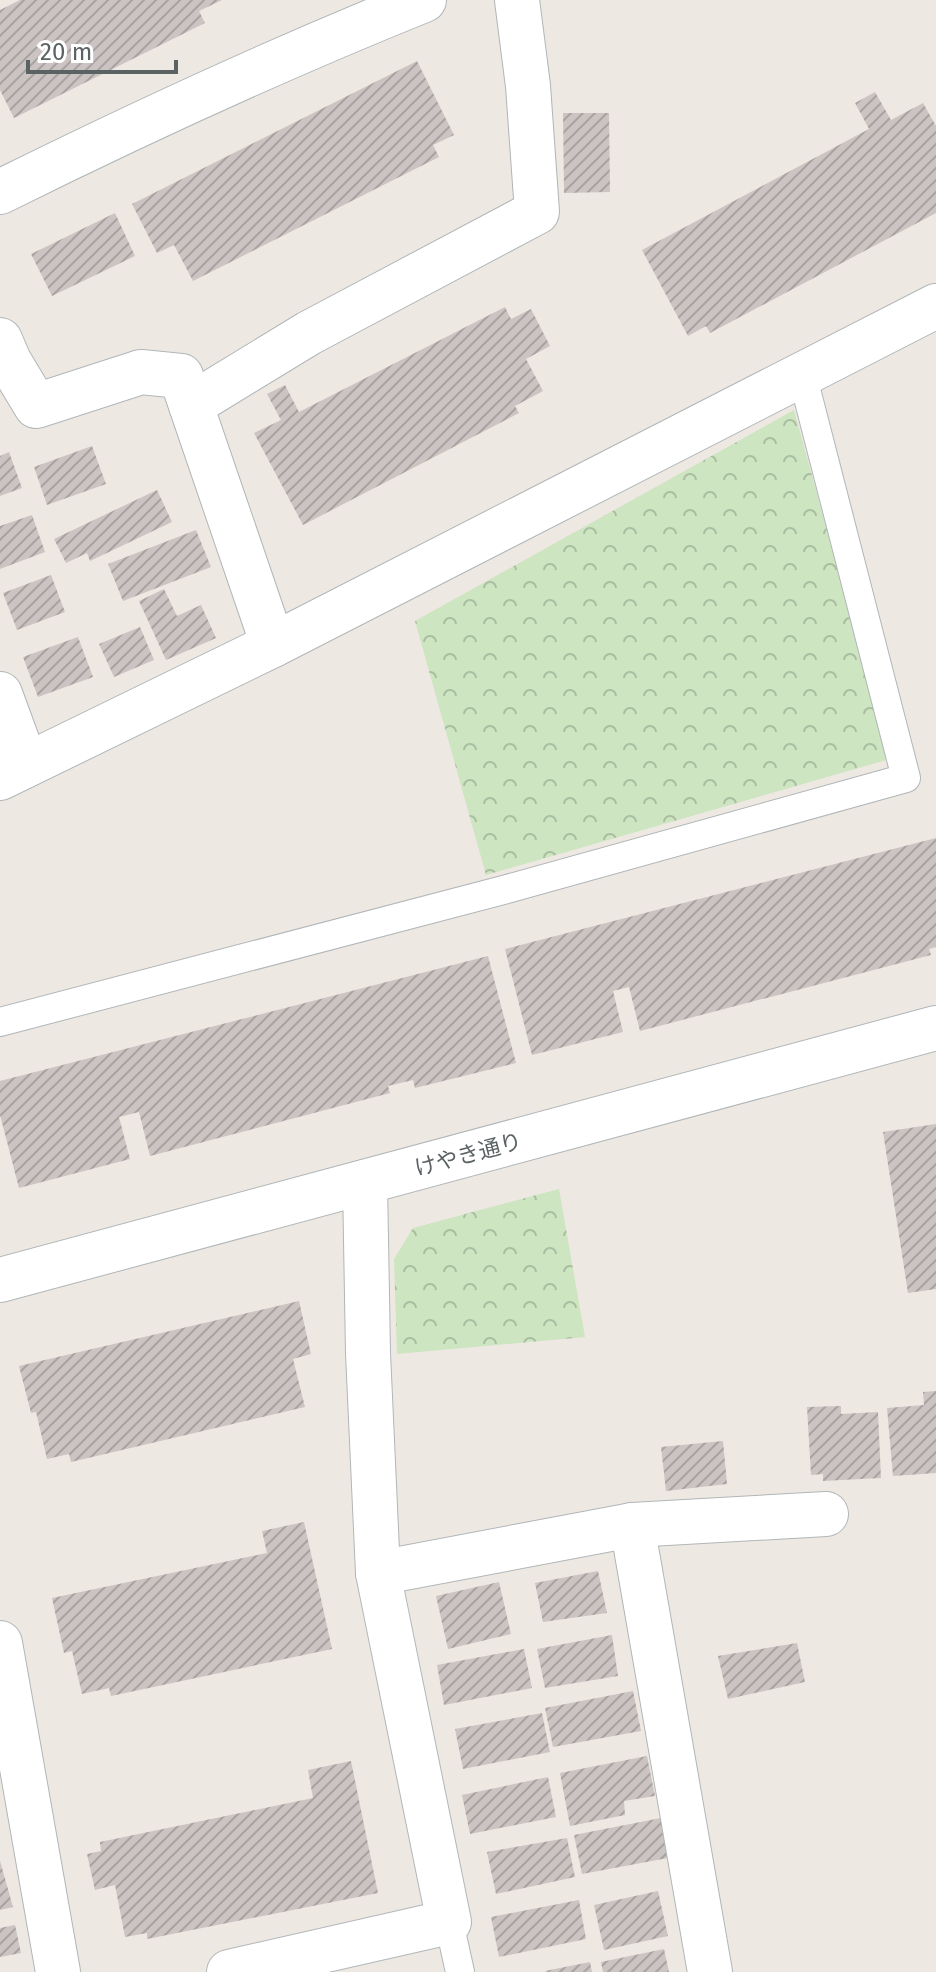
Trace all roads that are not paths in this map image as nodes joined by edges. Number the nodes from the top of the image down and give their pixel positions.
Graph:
1 (424, 0) edge
2 (517, 0) edge
3 (0, 192) edge
4 (936, 306) edge
5 (0, 340) edge
6 (802, 374) junction
7 (191, 405) junction
8 (273, 645) junction
9 (0, 694) edge
10 (13, 772) edge
11 (0, 1022) edge
12 (936, 1028) edge
13 (365, 1182) junction
14 (0, 1280) edge
15 (826, 1514) dead end
16 (632, 1525) junction
17 (378, 1573) junction
18 (0, 1643) edge
19 (14, 1809) edge
20 (449, 1922) junction
21 (58, 1972) edge
22 (229, 1972) edge
23 (460, 1972) edge
24 (710, 1972) edge

1 - 3 street
2 - 7 street
4 - 6 street
5 - 7 street
6 - 8 street
6 - 11 lane
7 - 8 street
8 - 10 street
9 - 10 street
12 - 13 street, けやき通り
13 - 14 street, けやき通り
13 - 17 street
15 - 16 street
16 - 17 street
16 - 24 street
17 - 20 street
18 - 19 street
19 - 21 street
20 - 22 street
20 - 23 lane

